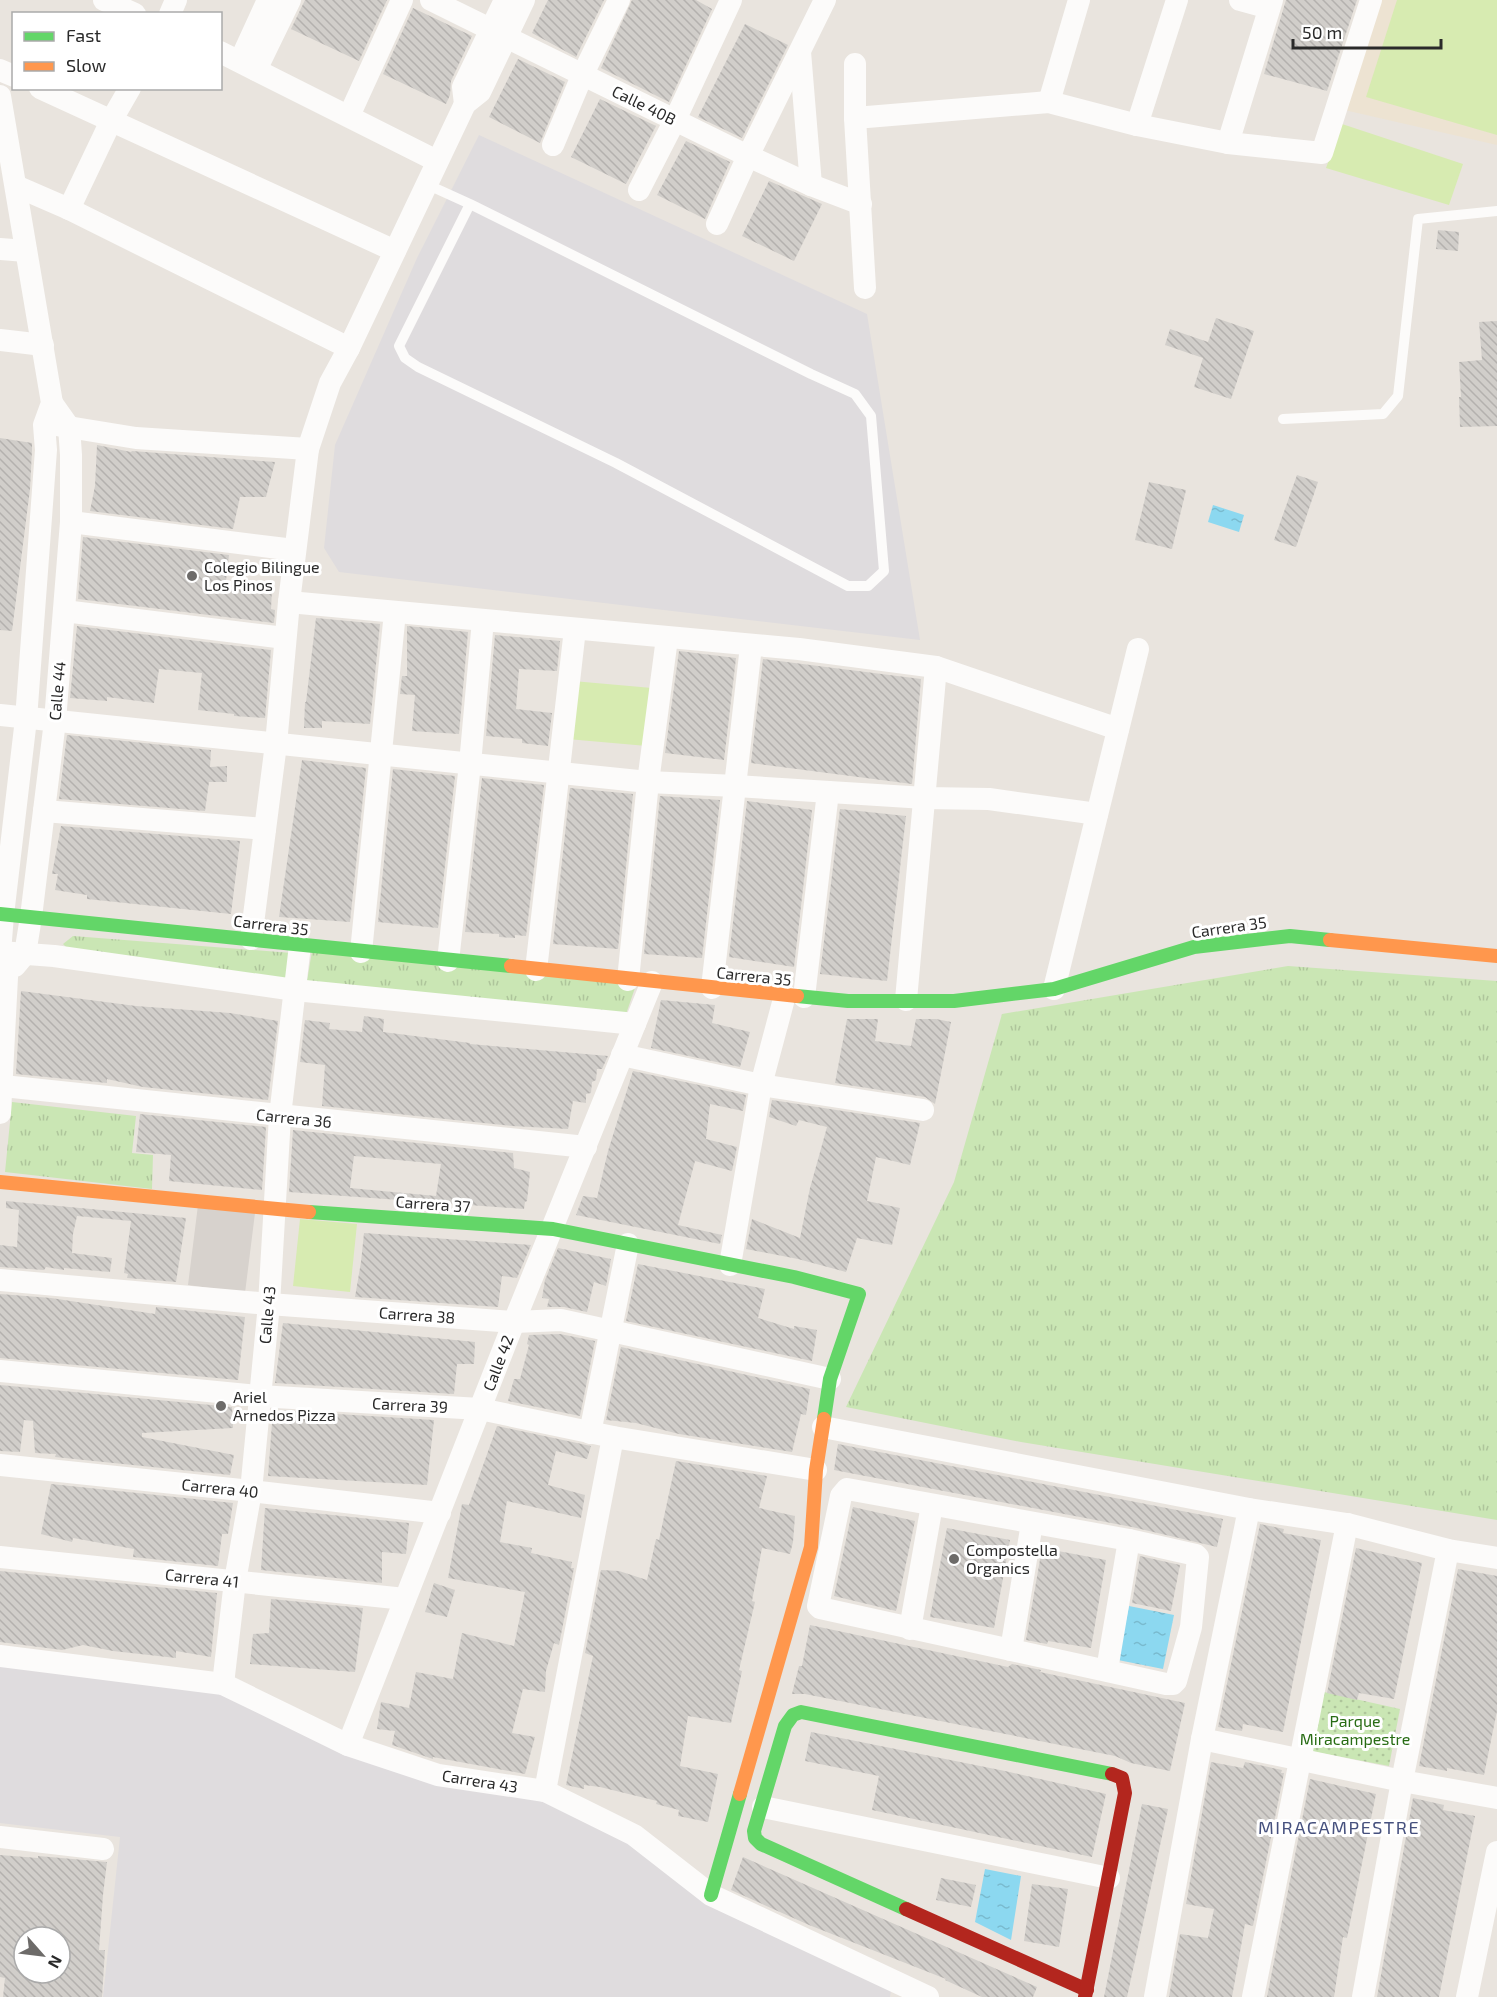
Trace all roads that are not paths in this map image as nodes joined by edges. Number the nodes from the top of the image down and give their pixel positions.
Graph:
1 (105, 0) edge
2 (268, 0) edge
3 (290, 0) edge
4 (402, 0) edge
5 (431, 0) edge
6 (505, 0) edge
7 (524, 0) edge
8 (619, 0) edge
9 (731, 0) edge
10 (825, 0) edge
11 (1079, 0) edge
12 (1177, 0) edge
13 (1240, 0) edge
14 (1371, 0) edge
15 (1271, 4) edge
16 (131, 12) edge
17 (499, 34) junction
18 (800, 52) junction
19 (239, 61) edge
20 (855, 64) dead end
21 (582, 76) junction
22 (44, 90) edge
23 (129, 90) edge
24 (0, 96) edge
25 (1049, 102) junction
26 (349, 116) junction
27 (855, 118) junction
28 (675, 120) junction
29 (111, 121) junction
30 (1137, 125) junction
31 (1228, 142) junction
32 (553, 145) dead end
33 (748, 156) junction
34 (5, 157) edge
35 (437, 162) junction
36 (426, 184) junction
37 (811, 185) junction
38 (16, 186) junction
39 (639, 190) dead end
40 (470, 204) junction
41 (861, 204) junction
42 (69, 209) junction
43 (1497, 211) edge
44 (717, 224) dead end
45 (0, 249) edge
46 (26, 251) junction
47 (395, 251) junction
48 (865, 288) dead end
49 (0, 340) edge
50 (43, 345) junction
51 (349, 348) junction
52 (52, 403) junction
53 (1283, 419) dead end
54 (44, 424) junction
55 (69, 427) junction
56 (308, 449) junction
57 (70, 522) junction
58 (294, 550) junction
59 (288, 602) junction
60 (63, 611) junction
61 (395, 612) junction
62 (483, 620) junction
63 (575, 629) junction
64 (285, 638) junction
65 (667, 638) junction
66 (751, 645) junction
67 (1138, 649) dead end
68 (936, 667) junction
69 (0, 716) edge
70 (26, 718) junction
71 (55, 722) junction
72 (1118, 729) junction
73 (276, 744) junction
74 (380, 755) junction
75 (470, 764) junction
76 (558, 773) junction
77 (648, 782) junction
78 (736, 786) junction
79 (828, 792) junction
80 (925, 798) junction
81 (44, 811) junction
82 (1097, 814) junction
83 (265, 829) junction
84 (1, 914) edge
85 (31, 917) junction
86 (251, 939) junction
87 (300, 945) junction
88 (0, 952) edge
89 (361, 952) junction
90 (25, 954) junction
91 (1497, 956) edge
92 (448, 961) junction
93 (536, 970) junction
94 (7, 977) junction
95 (628, 980) junction
96 (652, 982) junction
97 (712, 988) junction
98 (1054, 989) junction
99 (295, 990) junction
100 (795, 996) junction
101 (906, 1000) junction
102 (635, 1024) junction
103 (622, 1055) junction
104 (760, 1085) junction
105 (3, 1086) junction
106 (923, 1110) dead end
107 (0, 1113) edge
108 (280, 1116) junction
109 (586, 1148) junction
110 (0, 1182) edge
111 (274, 1209) junction
112 (553, 1229) junction
113 (628, 1244) junction
114 (730, 1265) junction
115 (0, 1280) edge
116 (269, 1304) junction
117 (514, 1322) junction
118 (610, 1331) junction
119 (0, 1371) edge
120 (830, 1379) junction
121 (260, 1396) junction
122 (480, 1409) junction
123 (823, 1427) junction
124 (590, 1432) junction
125 (613, 1437) junction
126 (0, 1465) edge
127 (816, 1470) junction
128 (251, 1491) junction
129 (933, 1505) junction
130 (1249, 1509) junction
131 (440, 1513) junction
132 (1032, 1523) junction
133 (1347, 1524) junction
134 (1129, 1540) junction
135 (1448, 1550) junction
136 (0, 1557) edge
137 (1497, 1558) edge
138 (234, 1581) junction
139 (405, 1599) junction
140 (1191, 1627) junction
141 (910, 1629) junction
142 (1224, 1633) junction
143 (1011, 1650) junction
144 (0, 1656) edge
145 (1107, 1670) junction
146 (223, 1684) junction
147 (1202, 1739) junction
148 (348, 1745) junction
149 (1300, 1760) junction
150 (1402, 1781) junction
151 (545, 1791) junction
152 (1497, 1798) edge
153 (763, 1806) junction
154 (0, 1837) edge
155 (104, 1849) dead end
156 (1497, 1852) edge
157 (1109, 1878) junction
158 (711, 1895) junction
159 (1086, 1993) edge
160 (928, 1997) edge
161 (1155, 1997) edge
162 (1253, 1997) edge
163 (1363, 1997) edge
164 (1467, 1997) edge

1 - 16 street
2 - 19 street
3 - 19 street
4 - 26 street
5 - 17 street, Calle 40B
6 - 17 street
7 - 17 street
8 - 21 street
9 - 28 street
10 - 18 street
11 - 25 street
12 - 30 street
13 - 15 street
14 - 31 street
15 - 31 street
17 - 21 street, Calle 40B
17 - 35 street
18 - 33 street
18 - 37 street
19 - 26 street
20 - 27 street
21 - 28 street, Calle 40B
21 - 32 street
22 - 29 street
23 - 29 street
24 - 34 street, Calle 44
25 - 27 street
25 - 30 street
26 - 35 street
27 - 41 street
28 - 33 street, Calle 40B
28 - 39 street
29 - 42 street
29 - 47 street
30 - 31 street
33 - 37 street, Calle 40B
33 - 44 street
34 - 38 street, Calle 44
35 - 36 street
36 - 40 lane
36 - 47 street
37 - 41 street, Calle 40B
38 - 42 street
38 - 46 street, Calle 44
40 - 40 lane
41 - 48 street
42 - 51 street
43 - 53 lane
45 - 46 street
46 - 50 street, Calle 44
47 - 51 street
49 - 50 street
50 - 52 street, Calle 44
51 - 56 street
52 - 54 street, Calle 44
52 - 55 street, Calle 44
54 - 55 street
54 - 70 street, Calle 44
55 - 56 street
55 - 57 street, Calle 44
56 - 58 street
57 - 58 street
57 - 60 street, Calle 44
58 - 59 street
59 - 61 street
59 - 64 street
60 - 64 street
60 - 71 street, Calle 44
61 - 62 street
61 - 74 street
62 - 63 street
62 - 75 street
63 - 65 street
63 - 76 street
64 - 73 street
65 - 66 street
65 - 77 street
66 - 68 street
66 - 78 street
67 - 72 street
68 - 72 street
68 - 80 street
69 - 70 street
70 - 71 street
70 - 84 street, Calle 44
71 - 73 street
71 - 81 street, Calle 44
72 - 82 street
73 - 74 street
73 - 83 street
74 - 75 street
74 - 89 street
75 - 76 street
75 - 92 street
76 - 77 street
76 - 93 street
77 - 78 street
77 - 95 street
78 - 79 street
78 - 97 street
79 - 80 street
79 - 100 street
80 - 82 street
80 - 101 street
81 - 83 street
81 - 85 street, Calle 44
82 - 98 street
83 - 86 street
84 - 85 street, Carrera 35
84 - 88 street, Calle 44
85 - 86 street, Carrera 35
85 - 90 street, Calle 44
86 - 87 street, Carrera 35
87 - 89 street, Carrera 35
87 - 99 street, Calle 43
88 - 90 street
88 - 94 street, Calle 44
89 - 92 street, Carrera 35
90 - 94 street, Calle 44
90 - 99 street
91 - 98 street, Carrera 35
92 - 93 street, Carrera 35
93 - 95 street, Carrera 35
94 - 105 street, Calle 44
95 - 96 street, Carrera 35
96 - 97 street, Carrera 35
96 - 102 street, Calle 42
97 - 100 street, Carrera 35
98 - 101 street, Carrera 35
99 - 102 street
99 - 108 street, Calle 43
100 - 101 street, Carrera 35
100 - 104 street
102 - 103 street, Calle 42
103 - 104 street
103 - 109 street, Calle 42
104 - 106 street
104 - 114 street
105 - 107 street, Calle 44
105 - 108 street, Carrera 36
108 - 109 street, Carrera 36
108 - 111 street, Calle 43
109 - 112 street, Calle 42
110 - 111 street, Carrera 37
111 - 112 street, Carrera 37
111 - 116 street, Calle 43
112 - 113 street, Carrera 37
112 - 117 street, Calle 42
113 - 114 street, Carrera 37
113 - 118 street
114 - 120 street, Carrera 37
115 - 116 street, Carrera 38
116 - 117 street, Carrera 38
116 - 121 street, Calle 43
117 - 118 street, Carrera 38
117 - 122 street, Calle 42
118 - 120 street, Carrera 38
118 - 124 street
119 - 121 street, Carrera 39
120 - 123 street
121 - 122 street, Carrera 39
121 - 128 street, Calle 43
122 - 124 street, Carrera 39
122 - 131 street, Calle 42
123 - 127 street
123 - 130 street
124 - 125 street, Carrera 39
125 - 127 street, Carrera 39
125 - 151 street
126 - 128 street, Carrera 40
127 - 158 street
128 - 131 street, Carrera 40
128 - 138 street, Calle 43
129 - 132 street
129 - 141 street
129 - 141 street
130 - 133 street
130 - 142 street
131 - 139 street, Calle 42
132 - 134 street
132 - 143 street
133 - 135 street
133 - 149 street
134 - 140 street
134 - 145 street
135 - 137 street
135 - 150 street
136 - 138 street, Carrera 41
138 - 139 street, Carrera 41
138 - 146 street, Calle 43
139 - 148 street, Calle 42
140 - 142 street
140 - 145 street
141 - 143 street
142 - 147 street
143 - 145 street
144 - 146 street, Carrera 43
146 - 148 street, Carrera 43
147 - 149 street
147 - 161 street
148 - 151 street, Carrera 43
149 - 150 street
149 - 162 street
150 - 152 street
150 - 163 street
151 - 158 street, Carrera 43
153 - 157 street
153 - 157 street
153 - 159 street
154 - 155 street
156 - 164 street
157 - 159 street
158 - 160 street, Carrera 43

